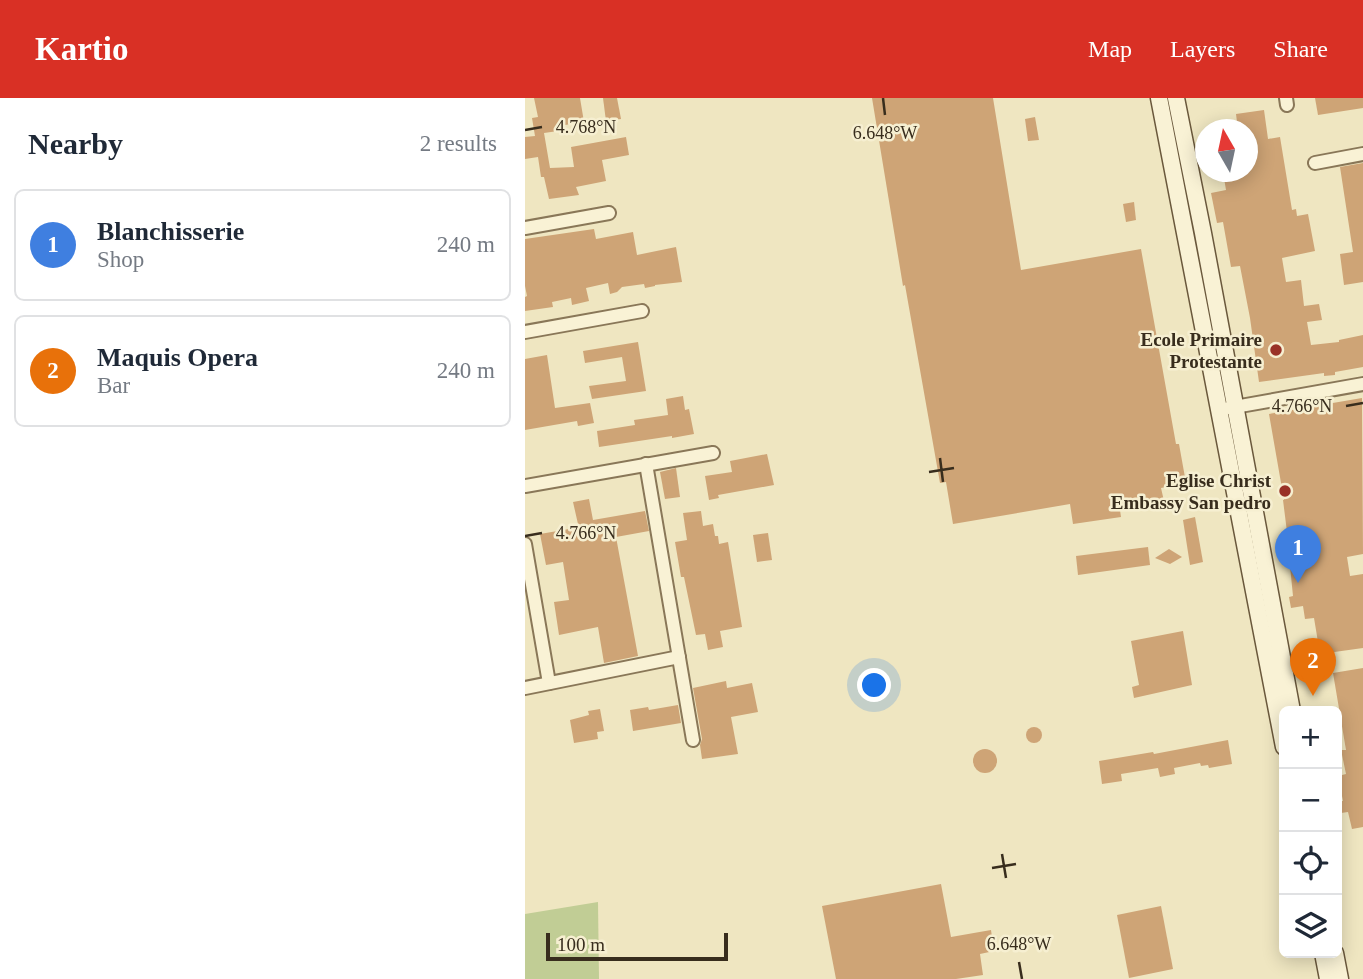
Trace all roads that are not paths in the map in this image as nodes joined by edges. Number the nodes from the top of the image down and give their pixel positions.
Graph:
1 (1160, 98) edge
2 (1176, 98) edge
3 (1363, 154) edge
4 (1315, 163) dead end
5 (609, 213) dead end
6 (525, 228) edge
7 (642, 311) dead end
8 (525, 332) edge
9 (1363, 384) edge
10 (1227, 408) junction
11 (713, 453) dead end
12 (646, 464) junction
13 (525, 486) edge
14 (525, 544) edge
15 (680, 657) junction
16 (549, 683) junction
17 (525, 688) edge
18 (1291, 706) edge
19 (1279, 717) edge
20 (693, 740) dead end
21 (1324, 958) edge
22 (1336, 958) edge
23 (1328, 979) edge
24 (1340, 979) edge

1 - 10 main road
2 - 10 main road
3 - 4 street
5 - 6 street
7 - 8 street
9 - 10 street
10 - 18 main road
10 - 19 main road
11 - 12 street
12 - 13 street
12 - 15 street
14 - 16 street
15 - 16 street
15 - 20 street
16 - 17 street
21 - 23 main road
22 - 24 main road

